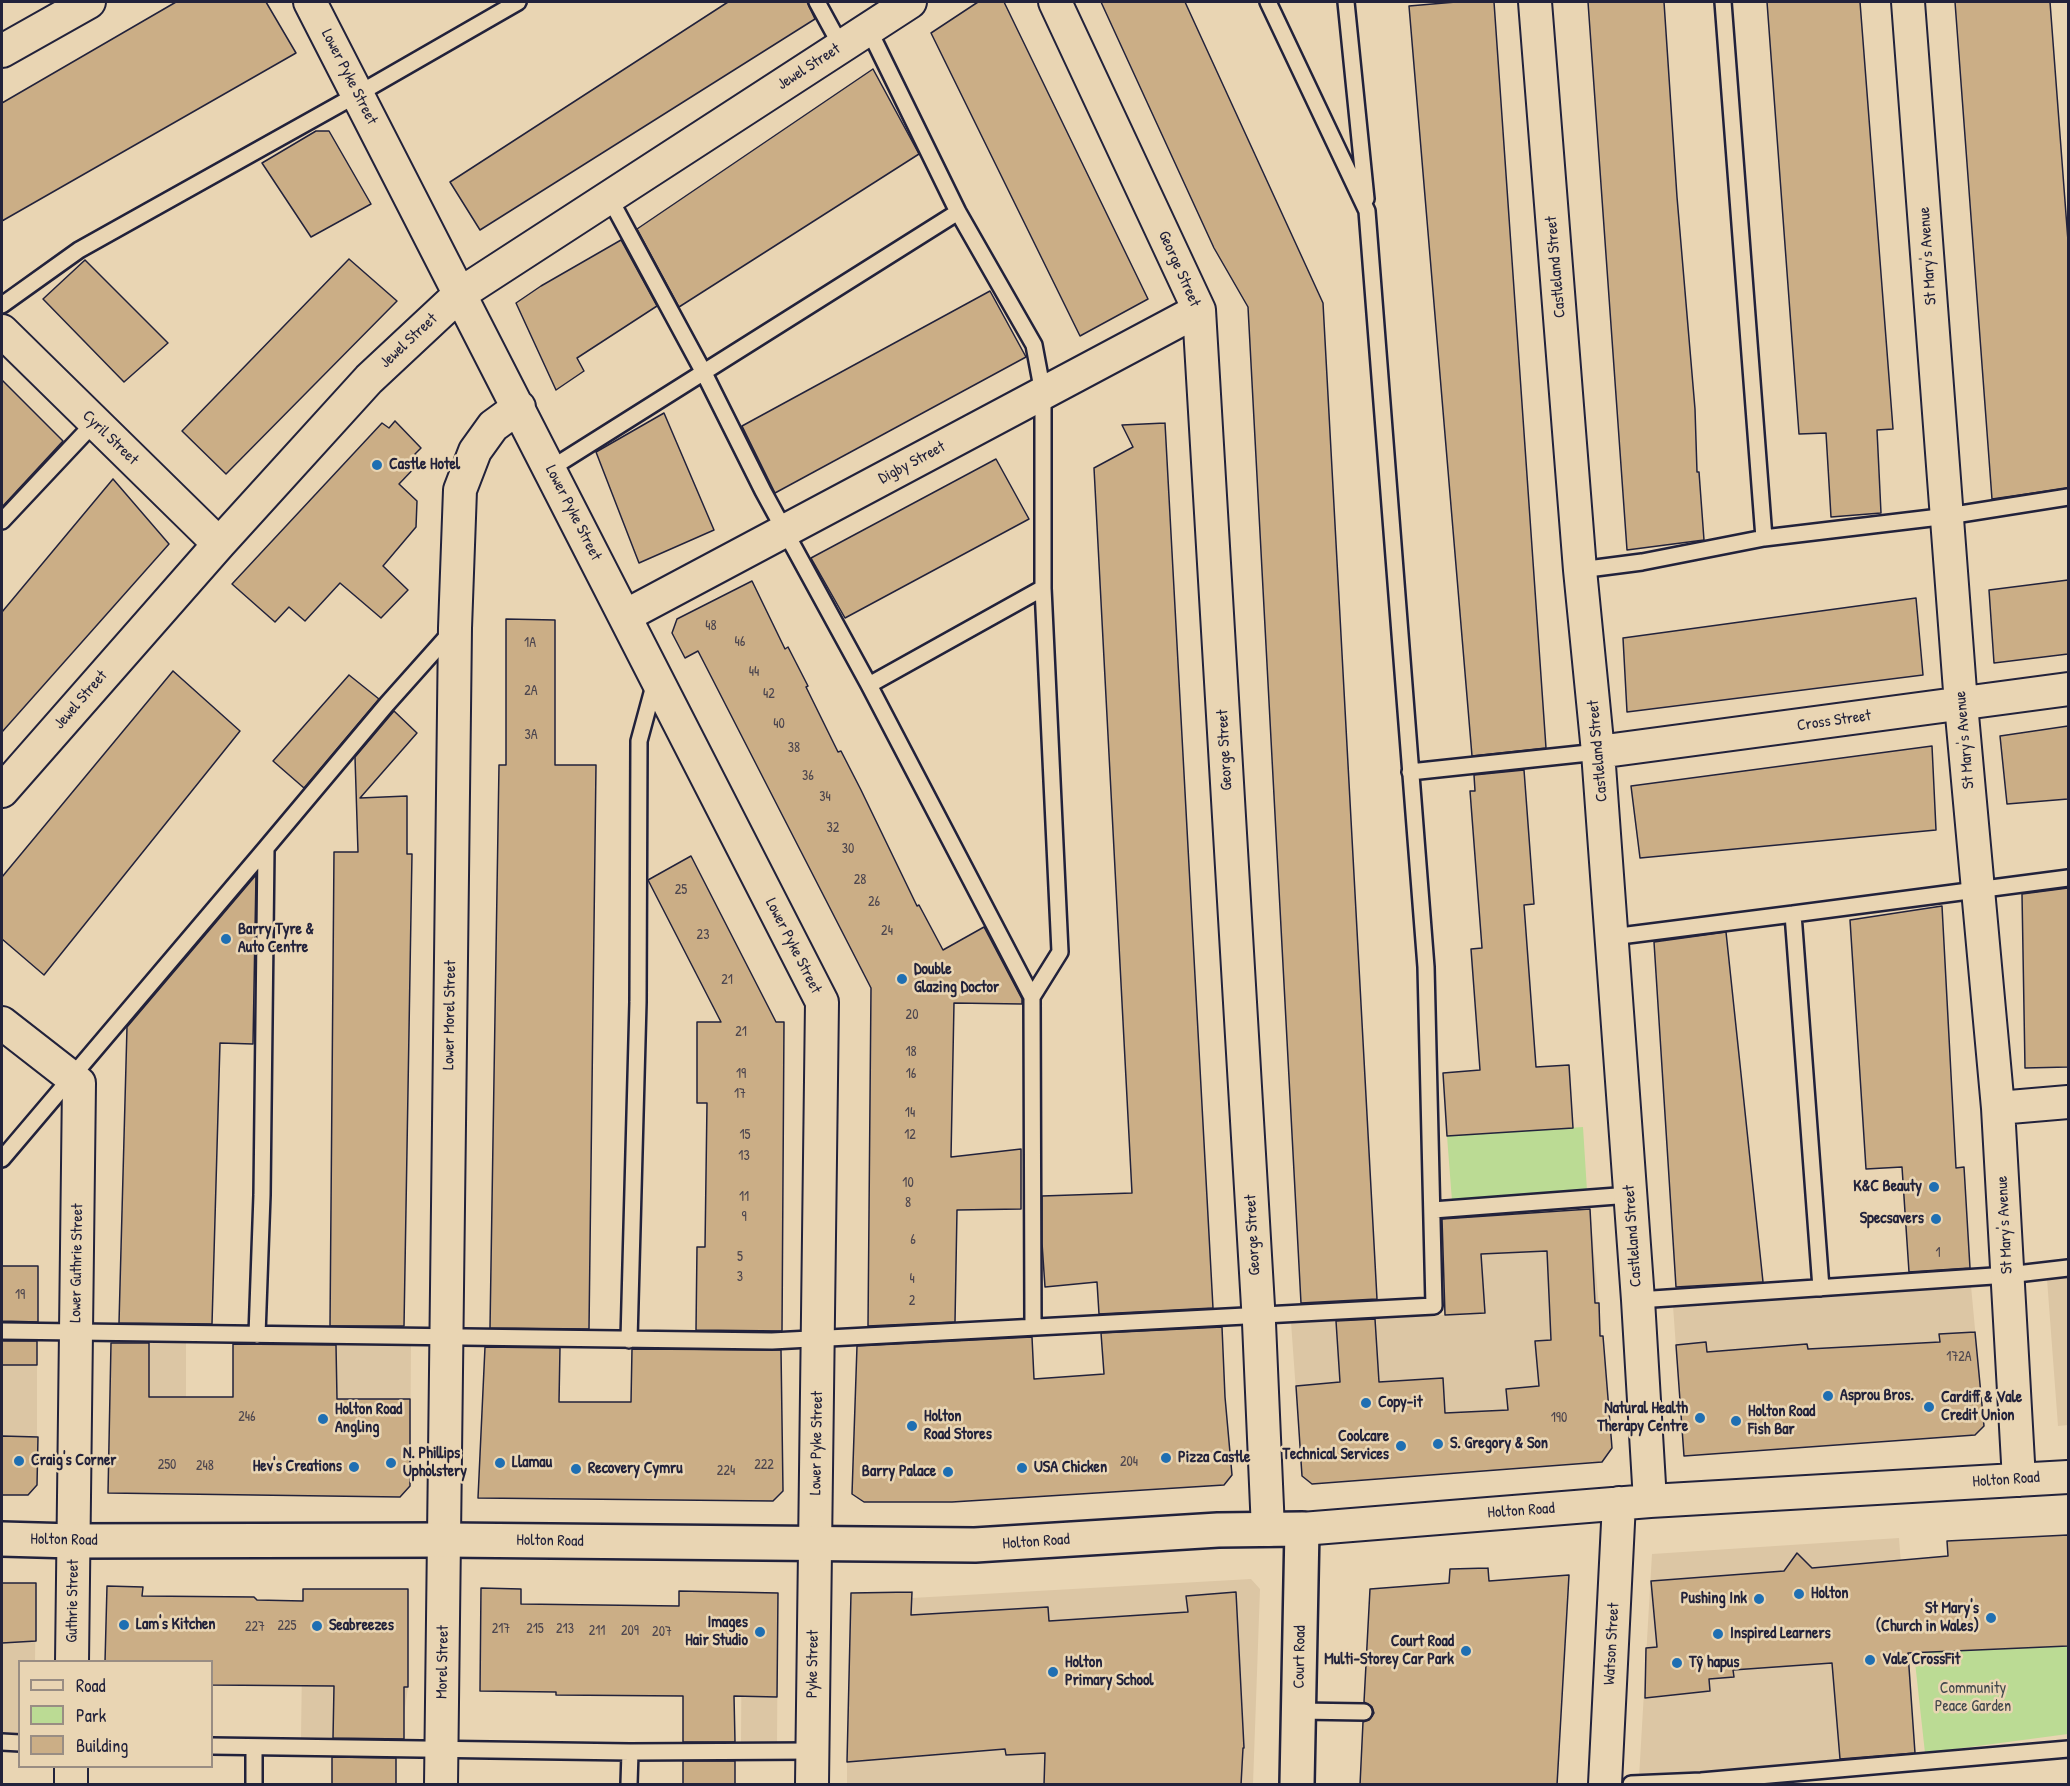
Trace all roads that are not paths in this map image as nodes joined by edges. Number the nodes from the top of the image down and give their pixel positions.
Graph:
1 (88, 2) edge
2 (310, 2) edge
3 (518, 2) edge
4 (818, 2) edge
5 (910, 2) edge
6 (1055, 2) edge
7 (1268, 2) edge
8 (1347, 2) edge
9 (1535, 2) edge
10 (1723, 2) edge
11 (1908, 2) edge
12 (868, 28) junction
13 (841, 46) junction
14 (2, 51) edge
15 (358, 94) junction
16 (609, 197) junction
17 (1367, 211) junction
18 (958, 213) junction
19 (460, 294) junction
20 (2, 304) edge
21 (1199, 310) junction
22 (2, 331) edge
23 (704, 373) junction
24 (1043, 393) junction
25 (519, 407) junction
26 (95, 422) junction
27 (550, 469) junction
28 (2068, 497) edge
29 (1948, 516) junction
30 (2, 521) edge
31 (785, 531) junction
32 (1764, 538) junction
33 (219, 544) junction
34 (1580, 570) junction
35 (1043, 588) junction
36 (625, 616) junction
37 (455, 628) junction
38 (656, 679) junction
39 (869, 685) junction
40 (2068, 689) edge
41 (1961, 704) junction
42 (1598, 752) junction
43 (1410, 771) junction
44 (2, 791) edge
45 (266, 848) junction
46 (2068, 878) edge
47 (1978, 888) junction
48 (1793, 914) junction
49 (1612, 937) junction
50 (1032, 997) junction
51 (2, 1023) edge
52 (72, 1076) junction
53 (2068, 1102) edge
54 (1998, 1108) junction
55 (2, 1159) edge
56 (1630, 1195) junction
57 (1433, 1210) junction
58 (2068, 1268) edge
59 (2008, 1275) junction
60 (1821, 1288) junction
61 (1638, 1300) junction
62 (1259, 1323) junction
63 (1033, 1327) junction
64 (2, 1331) edge
65 (76, 1331) junction
66 (257, 1335) junction
67 (447, 1338) junction
68 (629, 1340) junction
69 (819, 1340) junction
70 (2068, 1477) edge
71 (2019, 1480) junction
72 (1634, 1502) junction
73 (1302, 1529) junction
74 (1268, 1530) junction
75 (2, 1539) edge
76 (445, 1539) junction
77 (73, 1541) junction
78 (815, 1544) junction
79 (72, 1660) edge
80 (1299, 1711) junction
81 (1364, 1712) dead end
82 (2, 1742) edge
83 (18, 1743) edge
84 (213, 1746) edge
85 (254, 1747) junction
86 (2068, 1749) edge
87 (442, 1750) junction
88 (812, 1751) junction
89 (630, 1752) junction
90 (71, 1768) edge
91 (71, 1785) edge
92 (254, 1785) edge
93 (441, 1785) edge
94 (629, 1785) edge
95 (812, 1785) edge
96 (1297, 1785) edge
97 (1605, 1785) edge
98 (1631, 1785) edge

1 - 14 street
2 - 15 street, Lower Pyke Street
3 - 15 lane
4 - 13 lane
5 - 12 street, Jewel Street
6 - 21 street, George Street
7 - 17 lane
8 - 17 lane
9 - 34 street, Castleland Street
10 - 32 lane
11 - 29 street, St Mary's Avenue
12 - 13 street, Jewel Street
12 - 18 lane
13 - 16 street, Jewel Street
15 - 19 street, Lower Pyke Street
15 - 20 lane
16 - 19 street, Jewel Street
16 - 23 lane
17 - 43 lane
18 - 23 lane
18 - 24 lane
19 - 25 street, Lower Pyke Street
19 - 33 street, Jewel Street
21 - 24 street, Digby Street
21 - 62 street, George Street
22 - 26 street, Cyril Street
23 - 27 lane
23 - 31 lane
24 - 31 street, Digby Street
24 - 35 lane
25 - 27 street, Lower Pyke Street
25 - 37 street, Lower Morel Street
26 - 30 lane
26 - 33 street, Cyril Street
27 - 36 street, Lower Pyke Street
28 - 29 lane
29 - 32 lane
29 - 41 street, St Mary's Avenue
31 - 36 street, Digby Street
31 - 39 lane
32 - 34 lane
33 - 44 street, Jewel Street
34 - 42 street, Castleland Street
35 - 39 lane
35 - 50 lane
36 - 38 street, Lower Pyke Street
37 - 45 lane
37 - 67 street, Lower Morel Street
38 - 68 lane
38 - 69 street, Lower Pyke Street
39 - 50 lane
40 - 41 street, Cross Street
41 - 42 street, Cross Street
41 - 47 street, St Mary's Avenue
42 - 43 lane
42 - 49 street, Castleland Street
43 - 57 lane
45 - 52 lane
45 - 66 lane
46 - 47 lane
47 - 48 lane
47 - 54 street, St Mary's Avenue
48 - 49 lane
48 - 60 lane
49 - 56 street, Castleland Street
50 - 63 lane
51 - 52 street
52 - 55 lane
52 - 65 street, Lower Guthrie Street
53 - 54 street
54 - 59 street, St Mary's Avenue
56 - 57 lane
56 - 61 street, Castleland Street
57 - 62 lane
58 - 59 lane
59 - 60 lane
59 - 71 street, St Mary's Avenue
60 - 61 lane
61 - 72 street, Castleland Street
62 - 63 lane
62 - 74 street, George Street
63 - 69 lane
64 - 65 lane
65 - 66 lane
65 - 77 street, Lower Guthrie Street
66 - 67 lane
67 - 68 lane
67 - 76 street, Lower Morel Street
68 - 69 lane
69 - 78 street, Lower Pyke Street
70 - 71 street, Holton Road
71 - 72 street, Holton Road
72 - 73 street, Holton Road
72 - 97 street, Watson Street
73 - 74 street, Holton Road
73 - 80 street, Court Road
74 - 78 street, Holton Road
75 - 77 street, Holton Road
76 - 77 street, Holton Road
76 - 78 street, Holton Road
76 - 87 street, Morel Street
77 - 79 street, Guthrie Street
78 - 88 street, Pyke Street
80 - 81 lane
80 - 96 street, Court Road
82 - 83 lane
84 - 85 lane
85 - 87 lane
85 - 92 lane
86 - 98 lane
87 - 89 lane
87 - 93 street, Morel Street
88 - 89 lane
88 - 95 street, Pyke Street
89 - 94 lane
90 - 91 street

